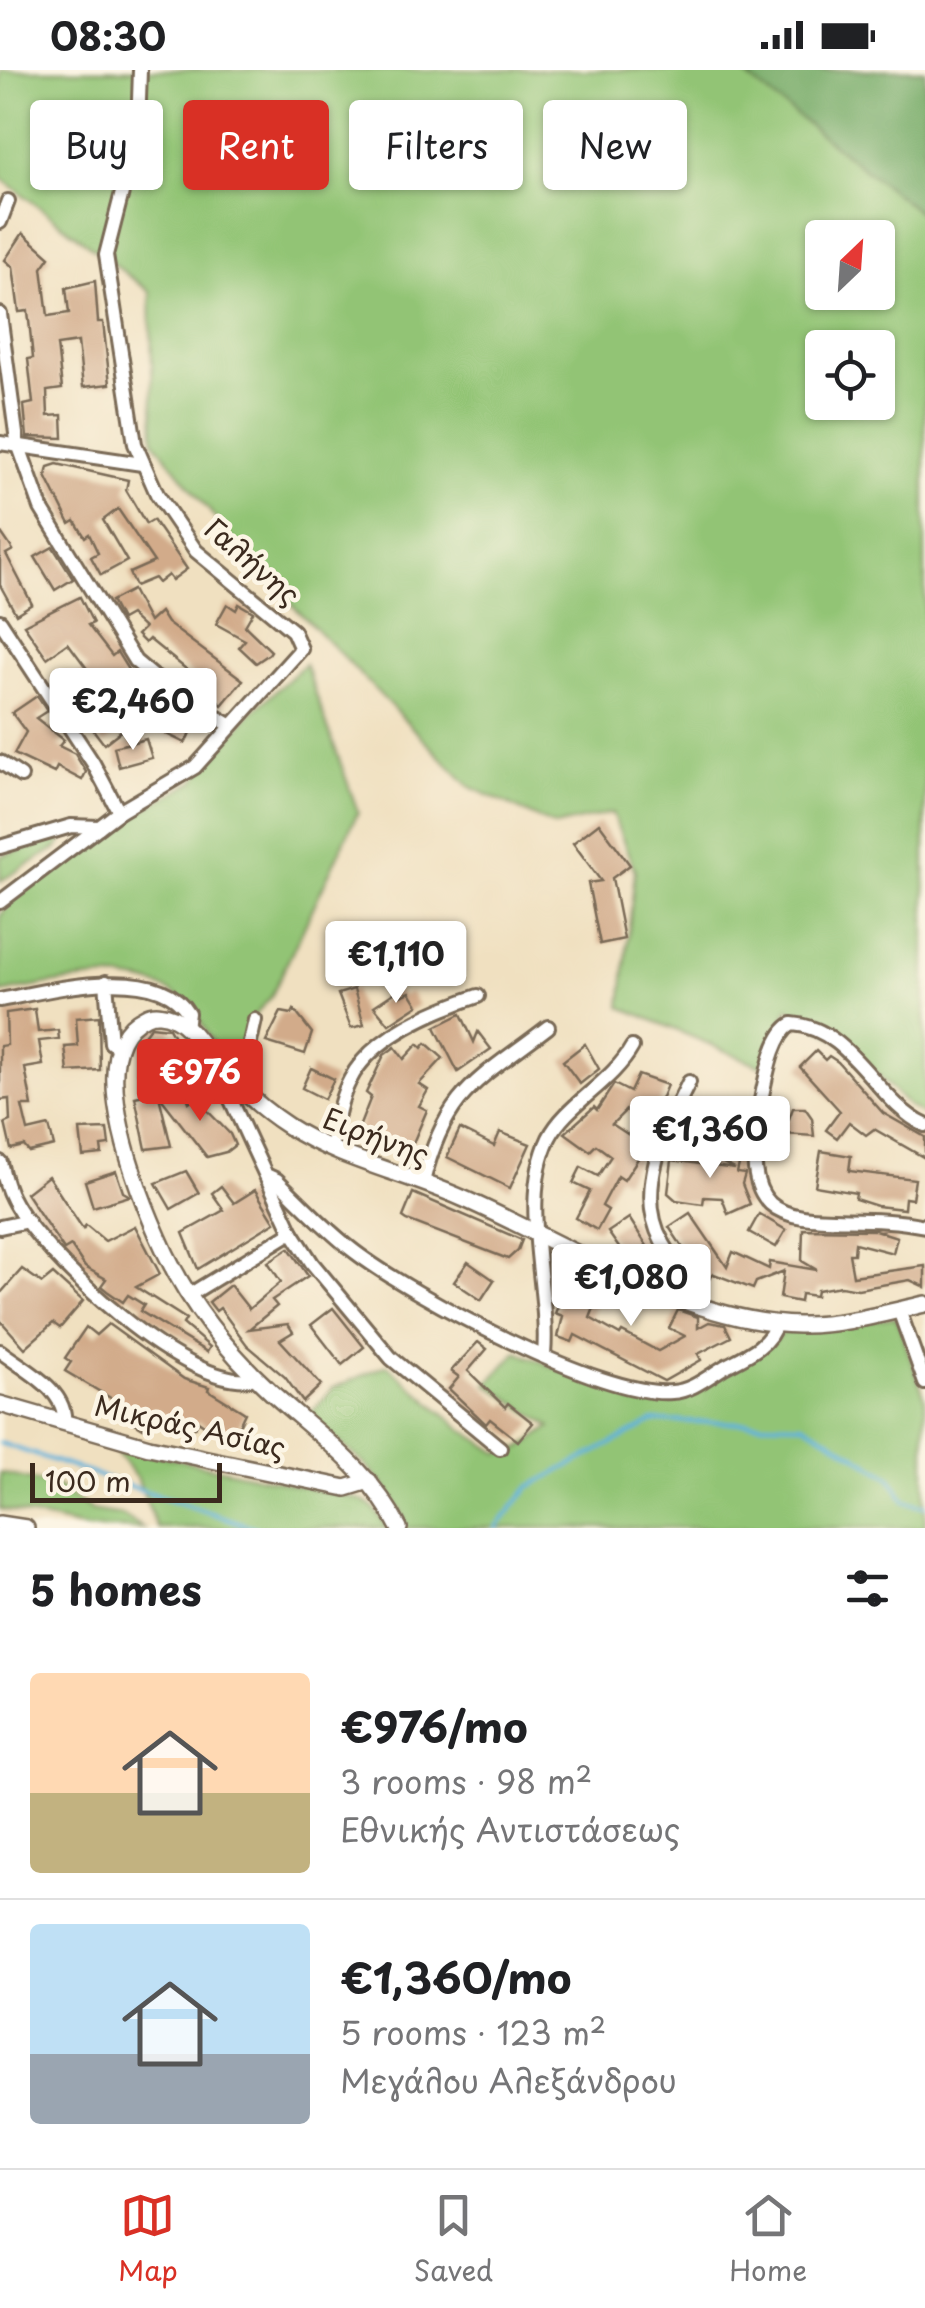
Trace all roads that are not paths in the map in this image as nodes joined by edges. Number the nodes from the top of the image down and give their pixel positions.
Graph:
1 (140, 70) edge
2 (8, 201) dead end
3 (0, 222) edge
4 (0, 314) edge
5 (0, 444) edge
6 (19, 447) junction
7 (142, 464) junction
8 (0, 621) edge
9 (230, 725) junction
10 (0, 762) edge
11 (21, 776) dead end
12 (119, 812) junction
13 (99, 826) junction
14 (0, 846) edge
15 (0, 902) edge
16 (106, 982) junction
17 (478, 996) dead end
18 (0, 1000) edge
19 (255, 1020) dead end
20 (548, 1027) dead end
21 (186, 1028) junction
22 (632, 1047) dead end
23 (120, 1048) junction
24 (228, 1076) junction
25 (688, 1082) dead end
26 (925, 1125) edge
27 (331, 1148) junction
28 (0, 1162) edge
29 (266, 1175) junction
30 (422, 1182) junction
31 (28, 1222) junction
32 (925, 1226) edge
33 (0, 1227) edge
34 (292, 1232) junction
35 (539, 1233) junction
36 (189, 1295) junction
37 (694, 1304) junction
38 (925, 1304) edge
39 (898, 1310) junction
40 (776, 1323) junction
41 (0, 1351) edge
42 (544, 1354) junction
43 (256, 1378) junction
44 (925, 1383) edge
45 (0, 1404) edge
46 (64, 1423) junction
47 (500, 1448) dead end
48 (368, 1481) junction
49 (0, 1524) edge
50 (26, 1528) edge
51 (399, 1528) edge

1 - 7 street, Γαλήνης
2 - 3 street
4 - 6 street
5 - 6 street
6 - 7 street
6 - 9 street
7 - 9 street, Γαλήνης
8 - 12 street
9 - 12 street, Γαλήνης
10 - 11 street
12 - 13 street, Γαλήνης
13 - 14 street
13 - 15 street, Γαλήνης
16 - 18 street
16 - 21 street
16 - 23 street
17 - 27 street
19 - 24 street
20 - 30 street
21 - 23 street
21 - 24 street, Ειρήνης
22 - 35 street
23 - 36 street
24 - 27 street, Ειρήνης
24 - 29 street
25 - 37 street
26 - 32 street
27 - 30 street, Ειρήνης
28 - 31 street
29 - 34 street
29 - 42 street
30 - 35 street, Ειρήνης
31 - 33 street
31 - 43 street
34 - 36 street
34 - 47 street
35 - 37 street, Ειρήνης
35 - 42 street
36 - 43 street
37 - 40 street, Ειρήνης
38 - 39 street, Ειρήνης
39 - 40 street, Ειρήνης
39 - 44 street
40 - 42 street
41 - 46 street
43 - 48 street
45 - 46 street, Μικράς Ασίας
46 - 48 street, Μικράς Ασίας
48 - 51 street
49 - 50 street

